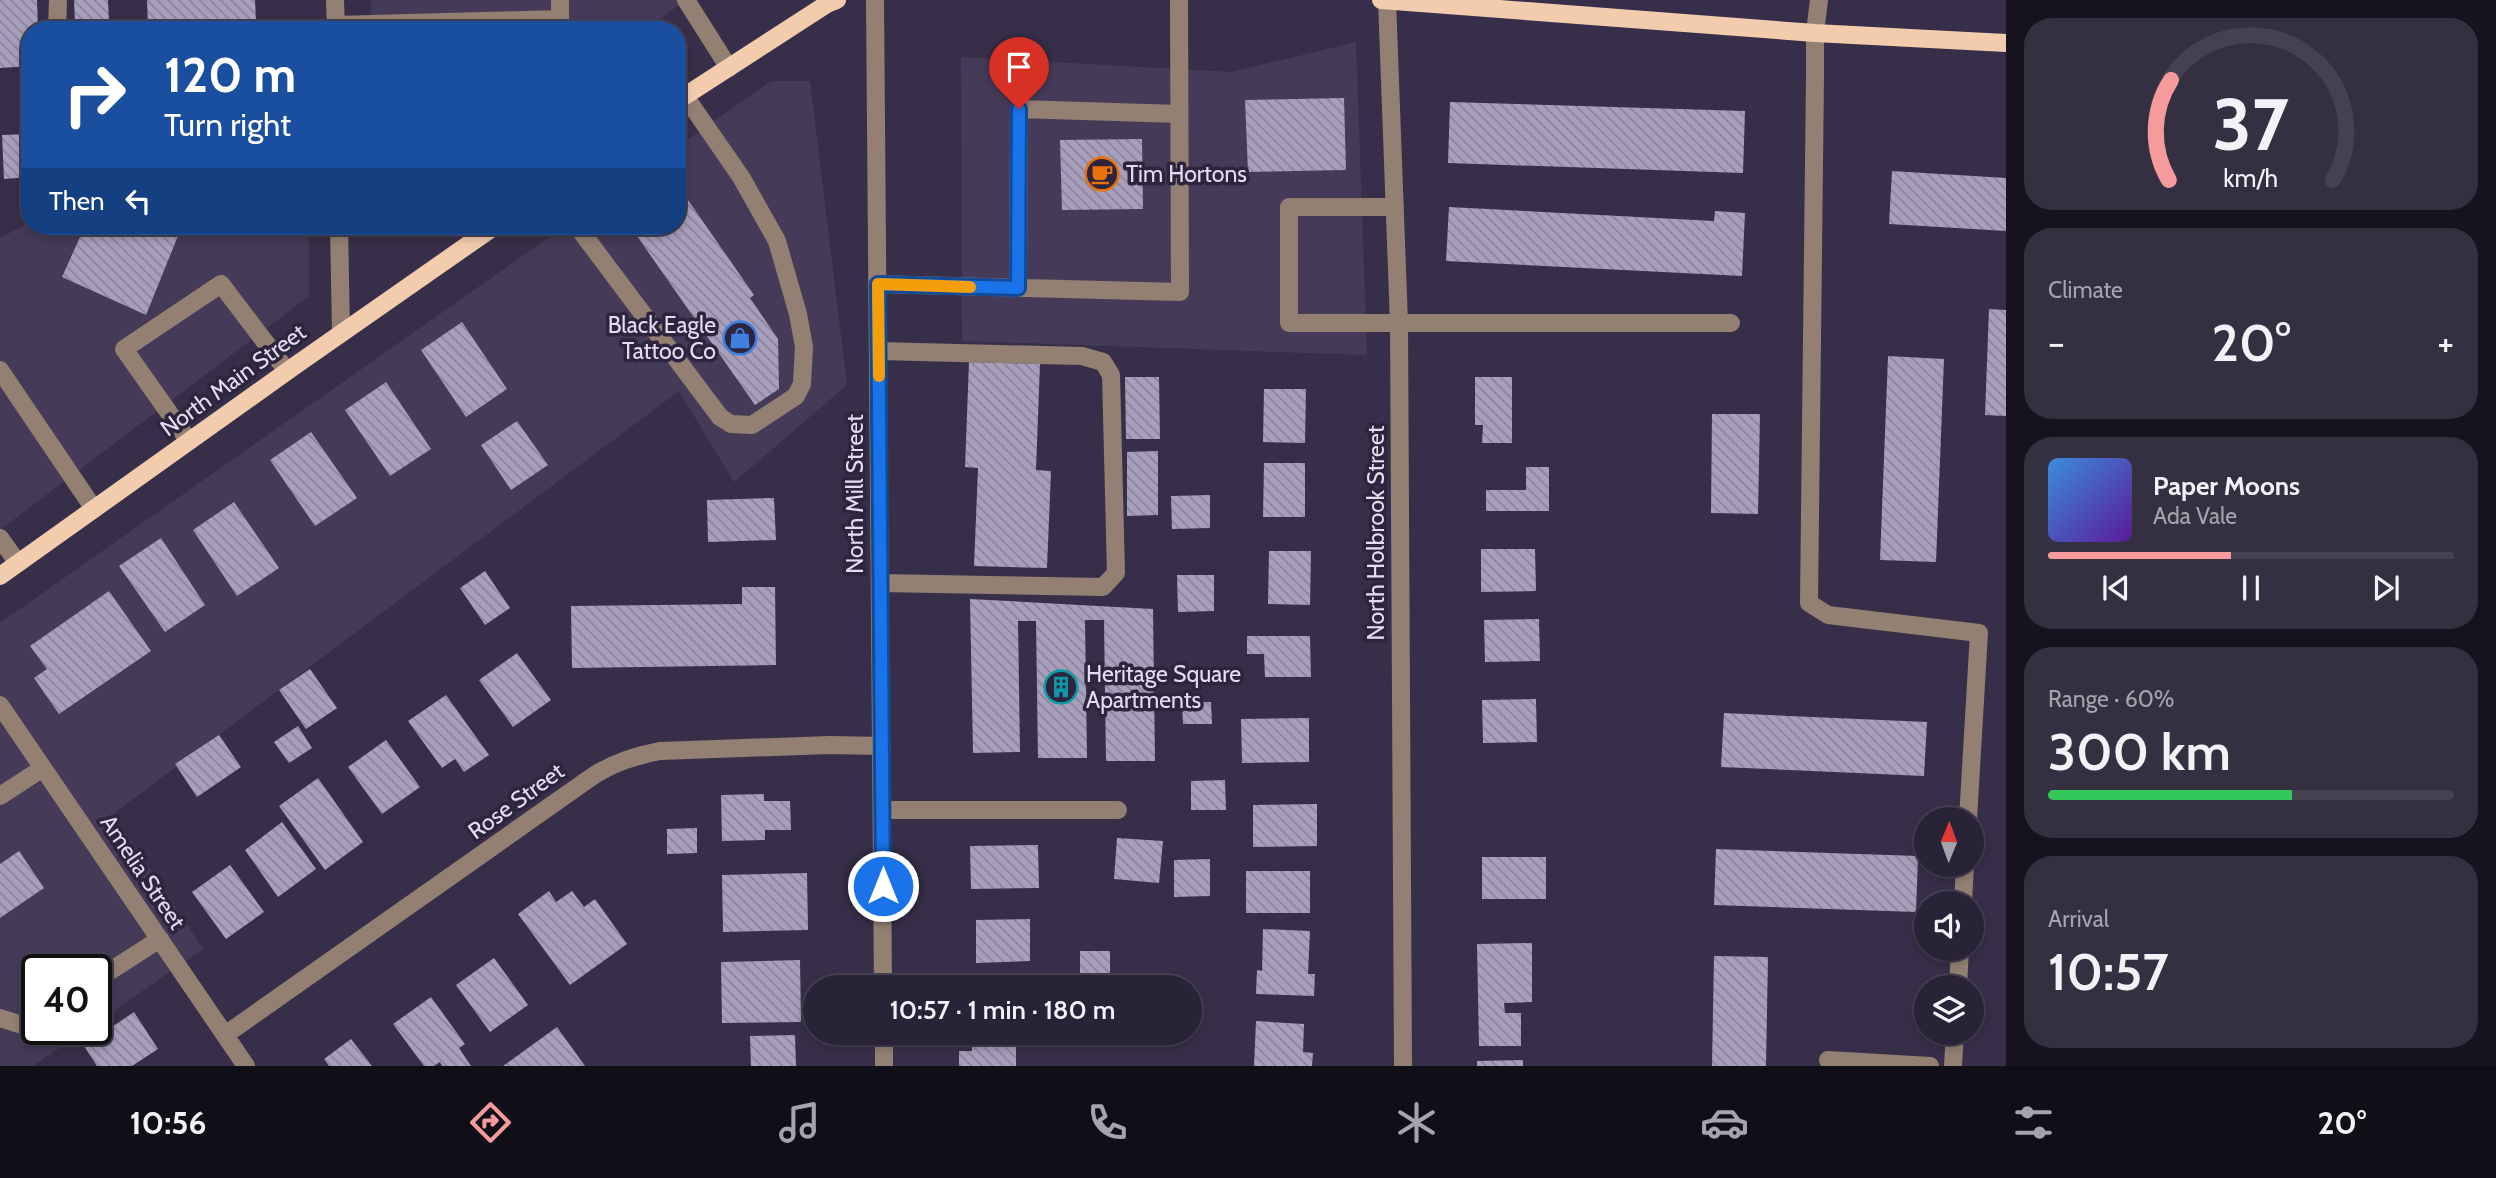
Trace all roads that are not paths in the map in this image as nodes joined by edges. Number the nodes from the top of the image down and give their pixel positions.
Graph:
1 (58, 0) edge
2 (335, 0) edge
3 (559, 0) edge
4 (686, 0) edge
5 (837, 0) edge
6 (875, 0) edge
7 (1178, 0) edge
8 (1381, 0) edge
9 (1387, 0) edge
10 (1819, 0) edge
11 (57, 21) edge
12 (336, 21) edge
13 (560, 21) edge
14 (1815, 33) junction
15 (2006, 43) edge
16 (729, 68) junction
17 (686, 96) edge
18 (686, 106) edge
19 (1179, 114) junction
20 (1395, 207) junction
21 (339, 235) edge
22 (482, 235) edge
23 (584, 235) edge
24 (878, 284) junction
25 (1018, 288) junction
26 (1399, 323) junction
27 (1731, 324) dead end
28 (341, 332) junction
29 (878, 351) junction
30 (0, 370) edge
31 (287, 371) junction
32 (189, 441) junction
33 (94, 509) junction
34 (0, 538) edge
35 (18, 563) junction
36 (0, 576) edge
37 (880, 583) junction
38 (0, 705) edge
39 (882, 746) junction
40 (43, 768) junction
41 (0, 796) edge
42 (1969, 807) edge
43 (882, 810) junction
44 (1118, 810) dead end
45 (160, 939) junction
46 (112, 970) edge
47 (884, 975) edge
48 (0, 1018) edge
49 (21, 1025) edge
50 (226, 1035) junction
51 (884, 1045) edge
52 (1955, 1045) edge
53 (1828, 1060) dead end
54 (246, 1066) edge
55 (884, 1066) edge
56 (1403, 1066) edge
57 (1930, 1066) edge
58 (1954, 1066) edge

1 - 11 street
2 - 12 street
3 - 13 street
4 - 16 street
5 - 16 main road
6 - 24 street, North Mill Street
7 - 19 street
8 - 9 main road
9 - 14 main road
9 - 20 street, North Holbrook Street
10 - 14 street
14 - 15 main road
14 - 42 street
16 - 17 main road
18 - 23 street
19 - 25 street
19 - 25 street
20 - 26 street, North Holbrook Street
20 - 26 street
21 - 28 street
22 - 28 main road, North Main Street
24 - 25 street
24 - 29 street, North Mill Street
26 - 27 street
26 - 56 street, North Holbrook Street
28 - 31 main road, North Main Street
29 - 37 street, North Mill Street
29 - 37 street
30 - 33 street
31 - 32 main road, North Main Street
31 - 32 street
32 - 33 main road, North Main Street
33 - 35 main road, North Main Street
34 - 35 street
35 - 36 main road, North Main Street
37 - 39 street, North Mill Street
38 - 40 street, Amelia Street
39 - 43 street, North Mill Street
39 - 50 street, Rose Street
40 - 41 street
40 - 45 street, Amelia Street
43 - 44 street
43 - 47 street, North Mill Street
45 - 46 street
45 - 50 street, Amelia Street
48 - 49 street
50 - 54 street, Amelia Street
51 - 55 street
52 - 58 street
53 - 57 street

